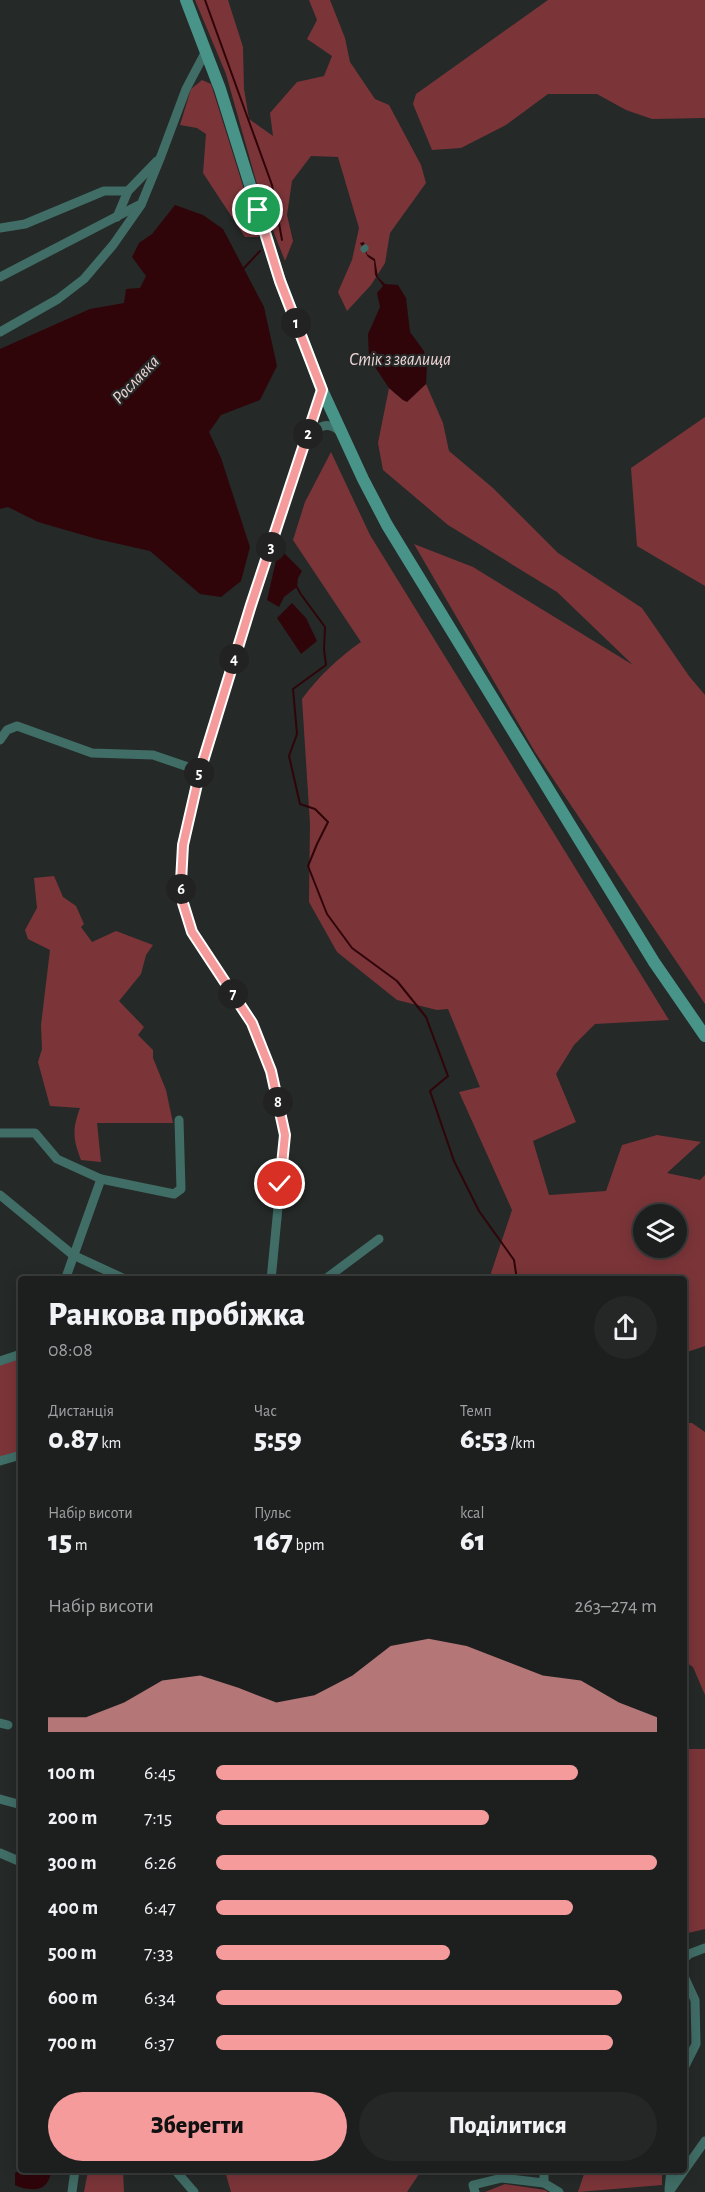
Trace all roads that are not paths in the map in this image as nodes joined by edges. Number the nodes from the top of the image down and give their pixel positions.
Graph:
1 (186, 0) edge
2 (206, 51) junction
3 (161, 156) junction
4 (128, 191) junction
5 (141, 205) junction
6 (117, 217) junction
7 (0, 228) edge
8 (2, 275) edge
9 (0, 332) edge
10 (322, 390) junction
11 (341, 432) junction
12 (305, 441) junction
13 (0, 740) edge
14 (200, 771) junction
15 (705, 1036) edge
16 (179, 1120) dead end
17 (0, 1132) edge
18 (102, 1179) junction
19 (0, 1195) edge
20 (379, 1239) dead end
21 (73, 1255) junction
22 (66, 1276) edge
23 (118, 1276) edge
24 (271, 1276) edge
25 (329, 1276) edge
26 (18, 1355) edge
27 (0, 1361) edge
28 (18, 1456) edge
29 (0, 1461) edge
30 (0, 1799) edge
31 (18, 1804) dead end
32 (0, 1853) edge
33 (18, 1861) edge
34 (705, 1948) edge
35 (687, 1956) edge
36 (687, 1982) edge
37 (687, 2062) edge
38 (705, 2141) edge
39 (687, 2166) edge
40 (75, 2173) edge
41 (178, 2173) edge
42 (544, 2173) edge
43 (670, 2173) edge
44 (682, 2173) edge
45 (544, 2182) junction
46 (72, 2192) edge
47 (194, 2192) edge
48 (475, 2192) edge
49 (559, 2192) edge
50 (669, 2192) edge

1 - 2 main road
2 - 3 street
2 - 10 main road
3 - 4 street
3 - 5 street
4 - 6 street
4 - 7 street
5 - 6 street
5 - 9 street
6 - 8 street
10 - 11 main road
10 - 12 street
11 - 12 street
11 - 15 main road
12 - 14 street
13 - 14 street
14 - 24 street
16 - 18 street
17 - 18 street
18 - 21 street
19 - 21 street
20 - 25 street
21 - 22 street
21 - 23 street
26 - 27 street
28 - 29 street
30 - 31 street
32 - 33 street
34 - 35 street
36 - 37 street
38 - 39 street
40 - 46 street
41 - 47 street
42 - 45 street
43 - 50 street
44 - 50 street
45 - 48 street
45 - 49 street

